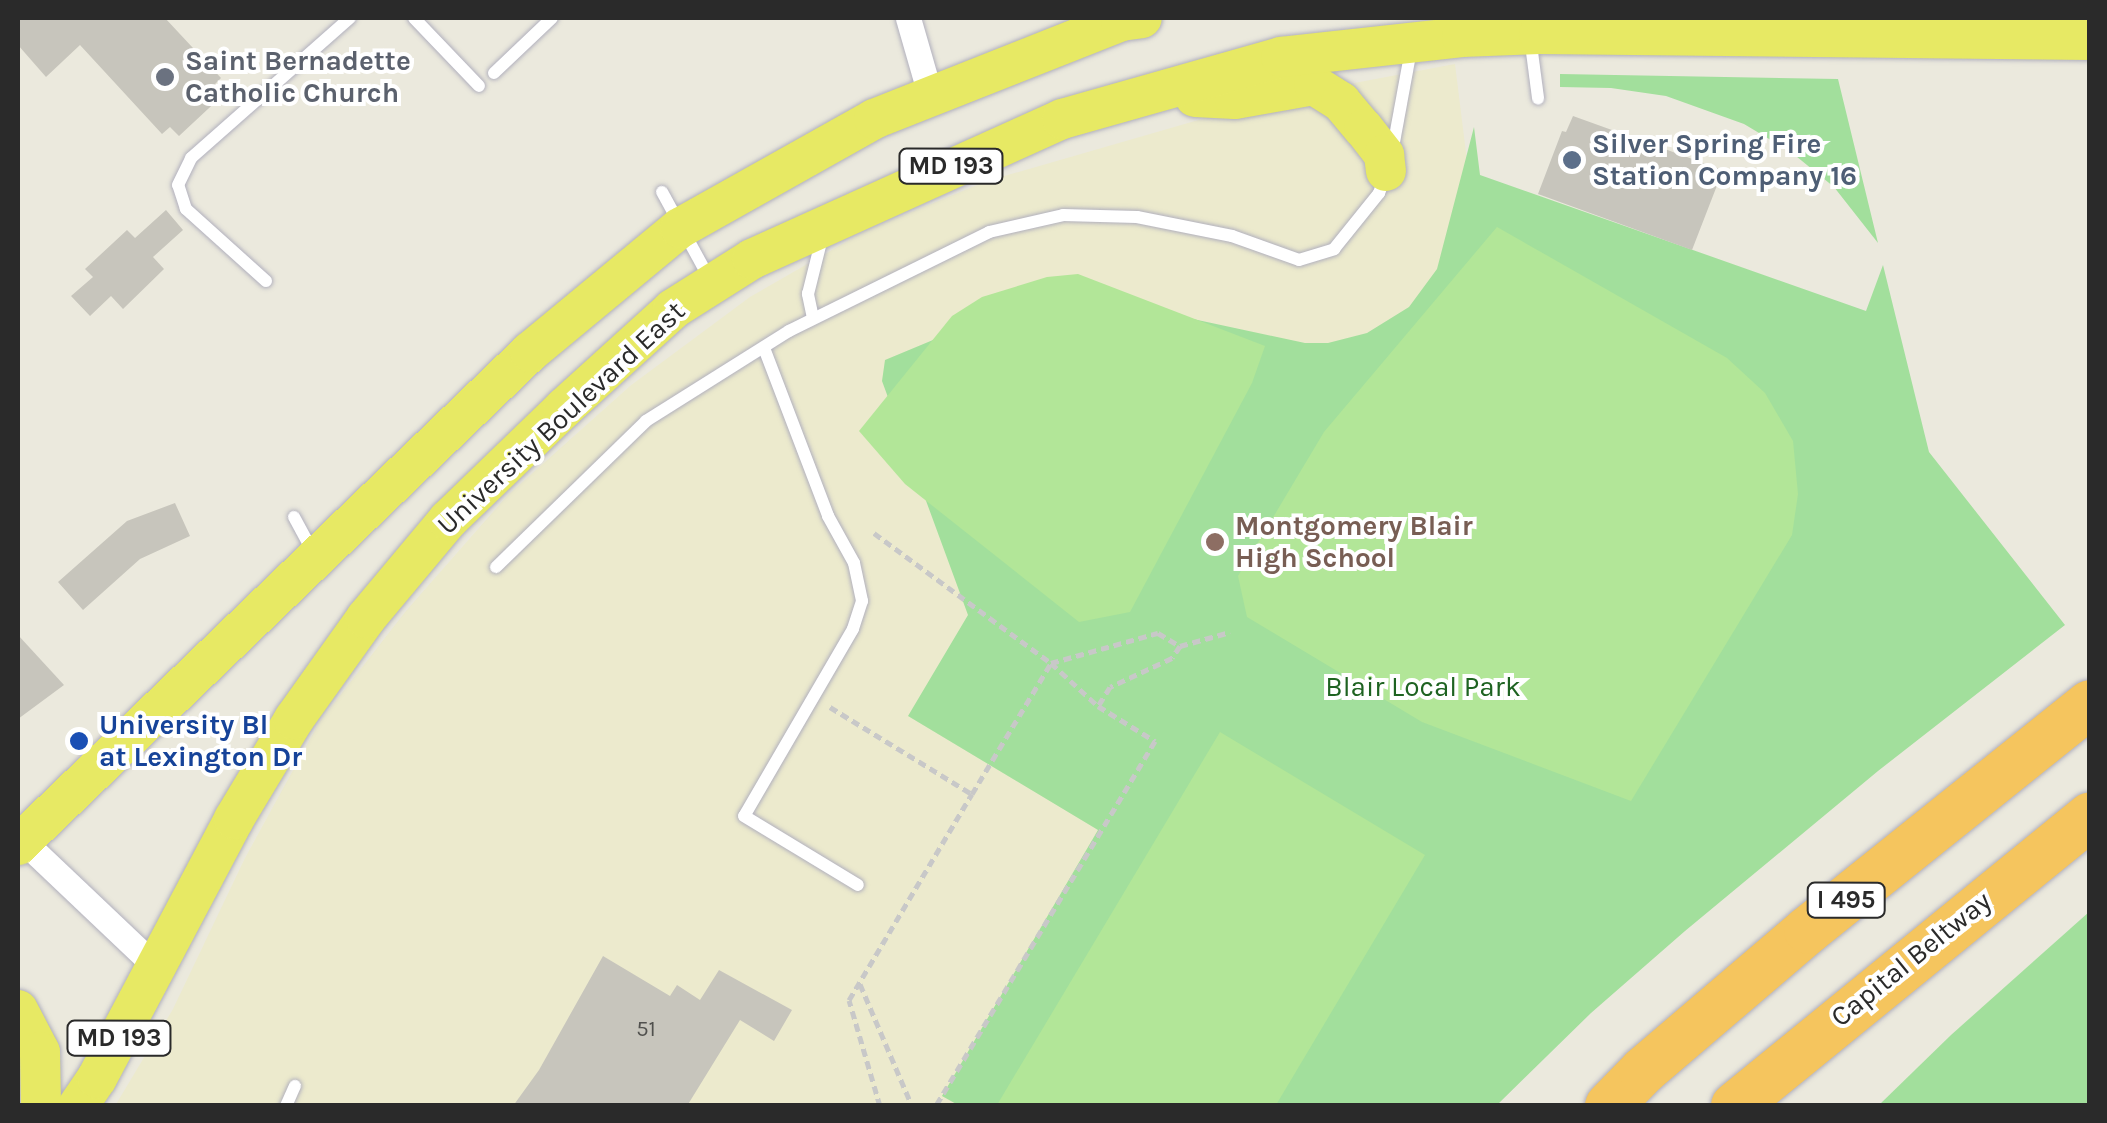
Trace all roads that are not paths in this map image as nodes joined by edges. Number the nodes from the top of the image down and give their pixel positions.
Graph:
1 (350, 18) edge
2 (414, 18) edge
3 (552, 18) edge
4 (908, 18) edge
5 (1142, 18) edge
6 (1461, 27) edge
7 (1406, 34) edge
8 (1529, 35) junction
9 (2090, 40) edge
10 (494, 72) dead end
11 (479, 86) dead end
12 (1166, 91) junction
13 (930, 94) junction
14 (1538, 98) dead end
15 (1386, 171) junction
16 (671, 210) junction
17 (824, 228) junction
18 (266, 281) dead end
19 (712, 284) junction
20 (813, 318) junction
21 (764, 348) junction
22 (294, 517) dead end
23 (315, 555) junction
24 (496, 567) dead end
25 (2090, 704) edge
26 (2090, 816) edge
27 (19, 840) edge
28 (2090, 843) edge
29 (858, 885) dead end
30 (156, 967) junction
31 (1859, 1000) junction
32 (18, 1010) edge
33 (296, 1086) dead end
34 (41, 1106) edge
35 (78, 1106) edge
36 (286, 1106) edge
37 (1610, 1106) edge
38 (1735, 1106) edge

1 - 18 lane
2 - 11 lane
3 - 10 lane
4 - 13 street
5 - 13 main road, MD 193
6 - 7 main road, University Boulevard East / MD 193
6 - 8 main road, University Boulevard East / MD 193
7 - 12 main road, University Boulevard East / MD 193
7 - 15 lane
8 - 9 main road, University Boulevard East / MD 193
8 - 14 lane
12 - 15 main road
12 - 17 main road, University Boulevard East / MD 193
13 - 16 main road, MD 193
15 - 20 lane
16 - 19 lane
16 - 23 main road, MD 193
17 - 19 main road, University Boulevard East / MD 193
17 - 20 lane
19 - 30 main road, University Boulevard East / MD 193
20 - 21 lane
21 - 24 lane
21 - 29 lane
22 - 23 lane
23 - 27 main road, MD 193
25 - 37 highway, I 495
26 - 31 highway, Capital Beltway
27 - 30 street
28 - 31 highway
30 - 35 main road, University Boulevard East / MD 193
31 - 38 highway, Capital Beltway
32 - 34 main road
33 - 36 lane

